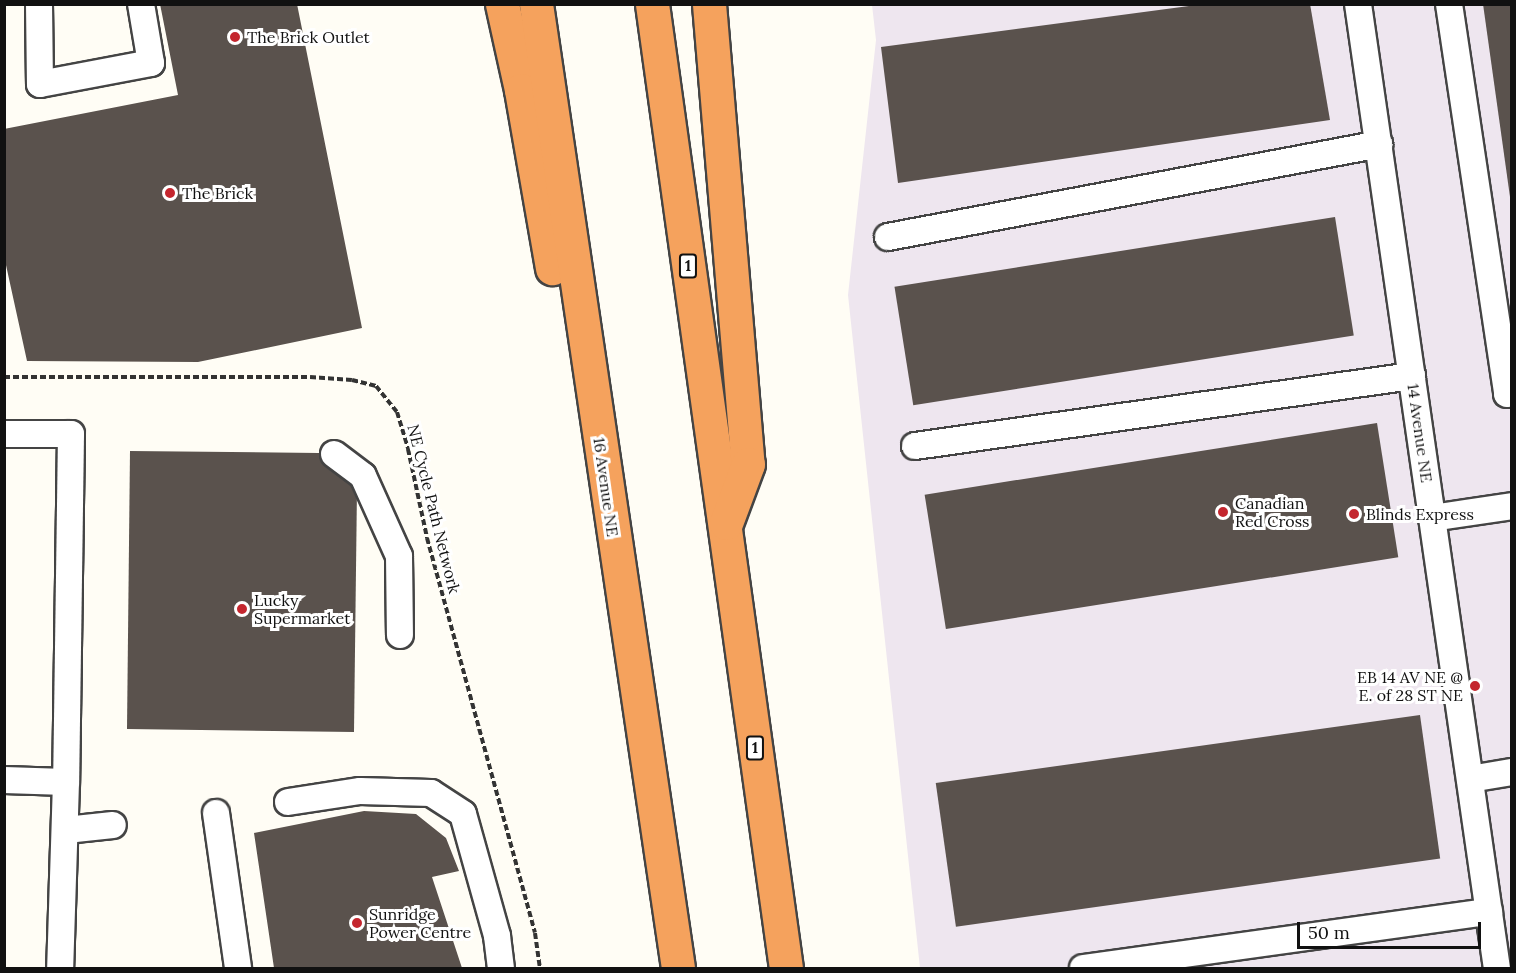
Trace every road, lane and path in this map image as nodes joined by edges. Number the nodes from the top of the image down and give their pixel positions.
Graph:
1 (39, 4) edge
2 (141, 4) edge
3 (502, 4) edge
4 (536, 4) edge
5 (652, 4) edge
6 (709, 4) edge
7 (1358, 4) edge
8 (1449, 4) edge
9 (1379, 144) junction
10 (888, 237) dead end
11 (1412, 376) junction
12 (4, 377) edge
13 (1512, 393) edge
14 (4, 434) edge
15 (915, 447) dead end
16 (334, 454) dead end
17 (605, 484) junction
18 (1512, 506) edge
19 (1432, 518) junction
20 (724, 527) junction
21 (400, 635) dead end
22 (1512, 772) edge
23 (1470, 779) junction
24 (4, 780) edge
25 (66, 782) junction
26 (288, 802) dead end
27 (216, 813) dead end
28 (113, 825) dead end
29 (66, 830) junction
30 (1489, 912) junction
31 (60, 969) edge
32 (238, 969) edge
33 (501, 969) edge
34 (540, 969) edge
35 (678, 969) edge
36 (786, 969) edge
37 (1083, 969) edge
38 (1497, 969) edge

1 - 2 street
3 - 17 highway
4 - 17 highway, 16 Avenue NE
5 - 20 highway, 1
6 - 20 highway
7 - 9 street, 14 Avenue NE
8 - 13 street
9 - 10 street
9 - 11 street, 14 Avenue NE
11 - 15 street
11 - 19 street, 14 Avenue NE
12 - 34 path, NE Cycle Path Network
14 - 25 street
16 - 21 street
17 - 35 highway, 16 Avenue NE
18 - 19 street
19 - 23 street, 14 Avenue NE
20 - 36 highway, 1
22 - 23 street
23 - 30 street, 14 Avenue NE
24 - 25 street
25 - 29 street
26 - 33 street
27 - 32 street
28 - 29 street
29 - 31 street
30 - 37 street
30 - 38 street, 14 Avenue NE

